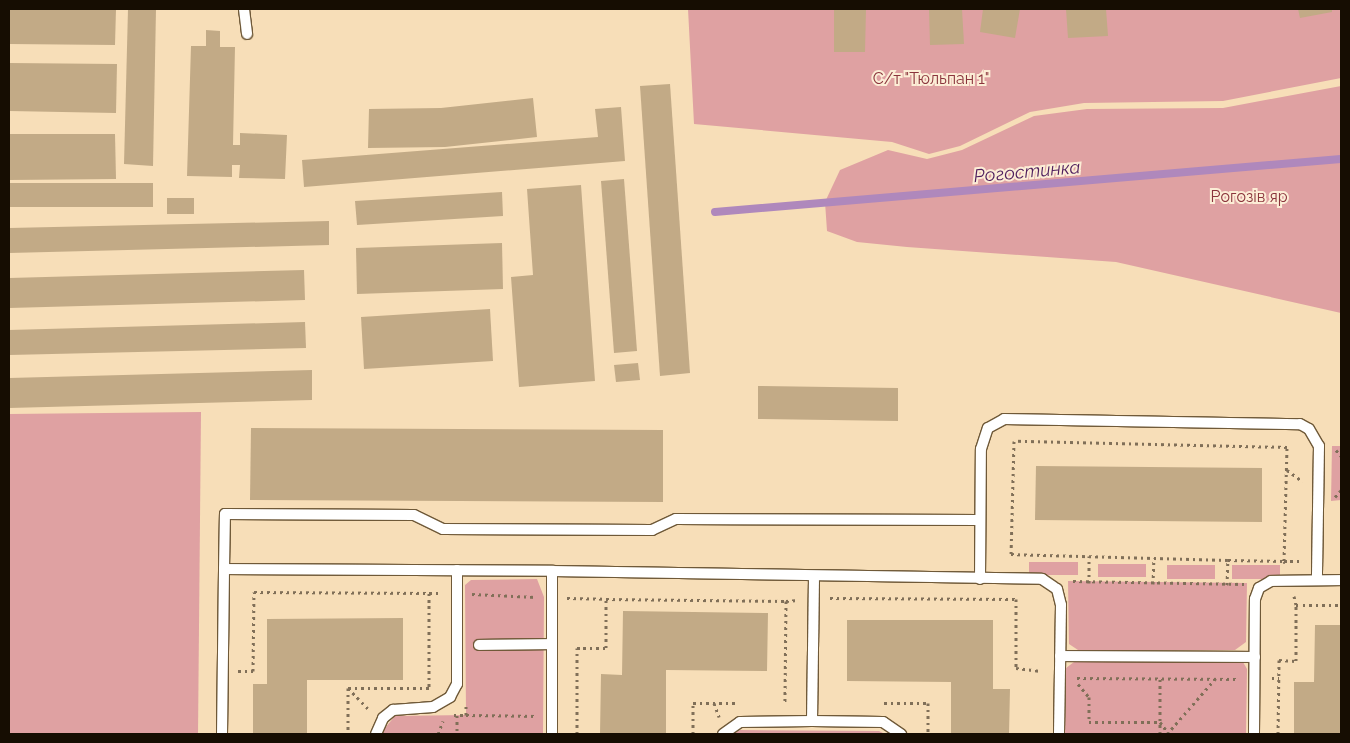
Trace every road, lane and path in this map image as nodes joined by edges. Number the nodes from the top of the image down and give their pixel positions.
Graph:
1 (244, 9) edge
2 (247, 34) dead end
3 (980, 520) junction
4 (1089, 556) junction
5 (1154, 558) junction
6 (1228, 560) junction
7 (224, 569) junction
8 (457, 570) junction
9 (552, 571) junction
10 (814, 576) junction
11 (980, 578) junction
12 (1042, 579) junction
13 (1317, 579) junction
14 (1341, 580) edge
15 (1271, 581) junction
16 (1089, 582) junction
17 (1153, 584) junction
18 (1227, 585) junction
19 (429, 593) junction
20 (457, 594) junction
21 (552, 597) junction
22 (606, 599) junction
23 (1341, 605) edge
24 (829, 608) dead end
25 (552, 644) junction
26 (479, 645) dead end
27 (1060, 656) junction
28 (1255, 657) junction
29 (1060, 678) junction
30 (1160, 678) junction
31 (1216, 678) junction
32 (1279, 678) junction
33 (1254, 679) junction
34 (236, 680) dead end
35 (749, 703) dead end
36 (878, 703) dead end
37 (776, 704) dead end
38 (445, 715) dead end
39 (457, 715) dead end
40 (466, 715) dead end
41 (542, 716) dead end
42 (812, 721) junction
43 (1160, 722) junction
44 (222, 734) edge
45 (348, 734) edge
46 (376, 734) edge
47 (438, 734) edge
48 (457, 734) edge
49 (552, 734) edge
50 (577, 734) edge
51 (693, 734) edge
52 (723, 734) edge
53 (901, 734) edge
54 (928, 734) edge
55 (1059, 734) edge
56 (1160, 734) edge
57 (1168, 734) edge
58 (1254, 734) edge
59 (1278, 734) edge

1 - 2 lane
3 - 7 lane
3 - 11 lane
3 - 13 lane
4 - 5 path
4 - 6 path
4 - 16 path
5 - 6 path
5 - 17 path
6 - 18 path
7 - 8 lane
7 - 44 lane
8 - 9 lane
8 - 20 lane
9 - 10 lane
9 - 21 lane
10 - 11 lane
10 - 42 lane
11 - 12 lane
12 - 16 path
12 - 27 lane
13 - 14 lane
13 - 15 lane
15 - 18 path
15 - 28 lane
16 - 17 path
17 - 18 path
19 - 20 path
19 - 34 path
19 - 45 path
20 - 21 path
20 - 46 lane
21 - 22 path
21 - 25 lane
22 - 37 path
22 - 50 path
23 - 32 path
24 - 29 path
25 - 26 lane
25 - 49 lane
27 - 28 lane
27 - 29 lane
28 - 33 lane
29 - 55 lane
30 - 31 path
30 - 43 path
30 - 43 path
31 - 33 path
31 - 57 path
32 - 33 path
32 - 59 path
33 - 58 lane
35 - 51 path
36 - 54 path
38 - 47 path
39 - 48 path
40 - 41 path
42 - 52 lane
42 - 53 lane
43 - 56 path
43 - 57 path

